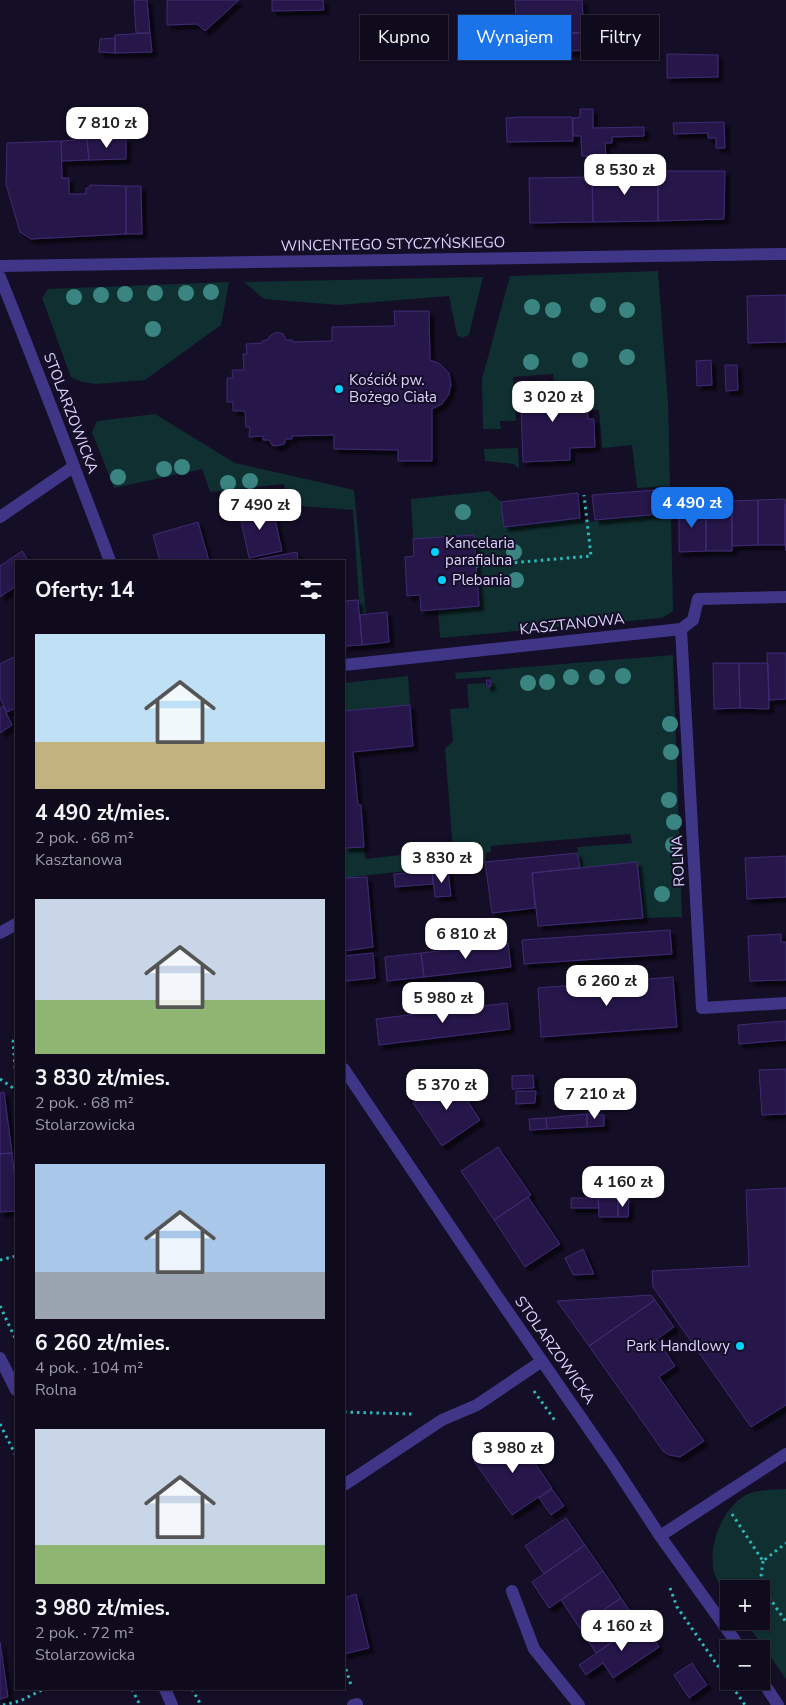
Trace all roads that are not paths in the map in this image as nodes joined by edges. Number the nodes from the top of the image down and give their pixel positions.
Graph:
1 (786, 254) edge
2 (0, 266) edge
3 (0, 277) edge
4 (73, 467) junction
5 (0, 517) edge
6 (110, 560) edge
7 (786, 597) edge
8 (681, 629) junction
9 (345, 665) edge
10 (15, 925) edge
11 (0, 933) edge
12 (786, 1003) edge
13 (345, 1070) edge
14 (0, 1358) edge
15 (542, 1361) junction
16 (15, 1388) edge
17 (786, 1454) edge
18 (345, 1484) edge
19 (660, 1536) junction
20 (512, 1591) dead end
21 (735, 1640) edge
22 (165, 1690) edge
23 (768, 1690) edge
24 (172, 1705) edge
25 (579, 1705) edge
26 (778, 1705) edge

1 - 2 street, WINCENTEGO STYCZYŃSKIEGO
3 - 4 street, STOLARZOWICKA
4 - 5 street
4 - 6 street, STOLARZOWICKA
7 - 8 street
8 - 9 street, KASZTANOWA
8 - 12 street, ROLNA
10 - 11 street
13 - 15 street, STOLARZOWICKA
14 - 16 street
15 - 18 street
15 - 19 street, STOLARZOWICKA
17 - 19 street
19 - 21 street, STOLARZOWICKA
20 - 25 street
22 - 24 street
23 - 26 street

